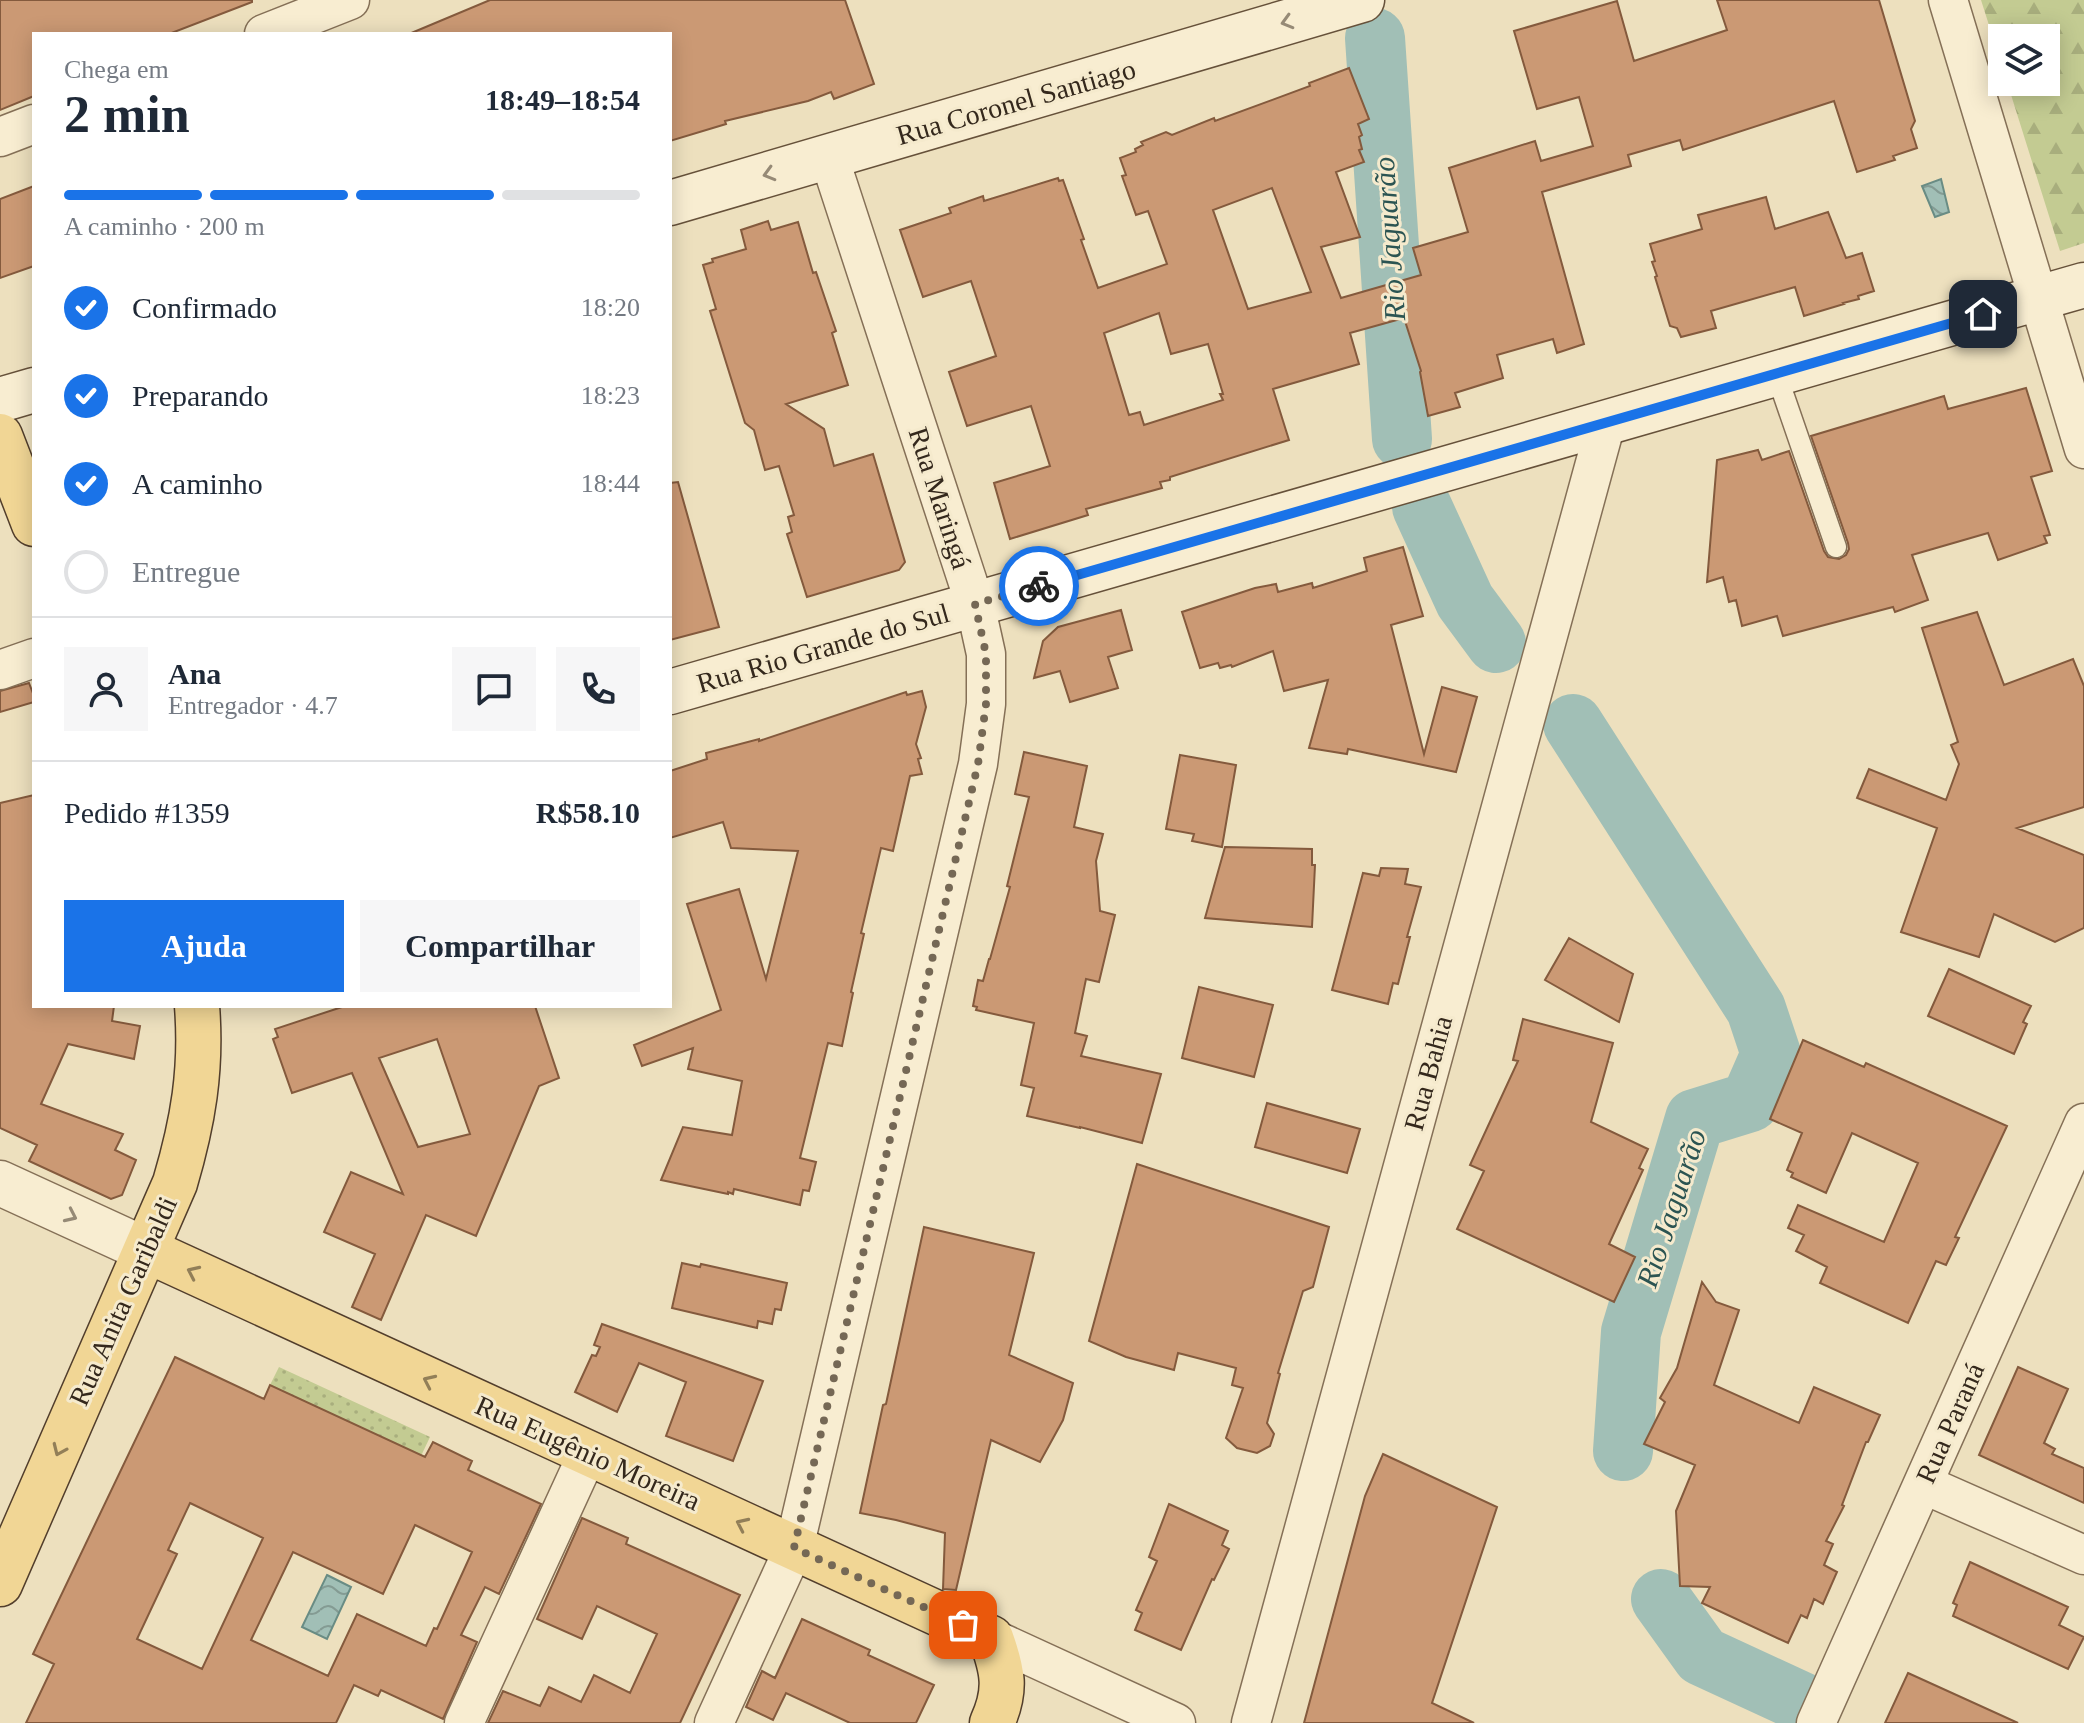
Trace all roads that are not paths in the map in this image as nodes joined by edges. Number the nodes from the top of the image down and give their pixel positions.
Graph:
1 (350, 0) edge
2 (1362, 0) edge
3 (1948, 0) edge
4 (269, 32) edge
5 (32, 125) edge
6 (0, 137) edge
7 (829, 157) junction
8 (672, 202) edge
9 (2084, 285) edge
10 (2038, 298) junction
11 (1776, 373) junction
12 (32, 391) edge
13 (0, 400) edge
14 (1606, 423) junction
15 (0, 436) edge
16 (2084, 449) edge
17 (32, 519) edge
18 (1836, 547) dead end
19 (975, 604) junction
20 (32, 659) edge
21 (0, 670) edge
22 (672, 691) edge
23 (197, 1008) edge
24 (2084, 1123) edge
25 (0, 1183) edge
26 (146, 1250) junction
27 (588, 1453) junction
28 (1923, 1484) junction
29 (794, 1548) junction
30 (2084, 1555) edge
31 (0, 1584) edge
32 (991, 1638) junction
33 (1058, 1669) junction
34 (996, 1714) edge
35 (464, 1723) edge
36 (714, 1723) edge
37 (1176, 1723) edge
38 (1251, 1723) edge
39 (1816, 1723) edge

1 - 4 street
2 -> 7 main road, Rua Coronel Santiago
3 - 10 street
5 - 6 street
7 -> 8 main road, Rua Coronel Santiago
7 - 19 street, Rua Maringá
9 - 10 main road, Rua Rio Grande do Sul
10 - 11 main road, Rua Rio Grande do Sul
10 - 16 street
11 - 14 main road, Rua Rio Grande do Sul
11 - 18 lane
12 - 13 main road
14 - 19 main road, Rua Rio Grande do Sul
14 - 38 street, Rua Bahia
15 - 17 main road
19 - 22 main road, Rua Rio Grande do Sul
19 - 29 street, Rua Maringá
20 - 21 street
23 - 26 main road, Rua Anita Garibaldi
24 - 28 street, Rua Paraná
25 -> 26 main road, Rua Eugênio Moreira
27 -> 26 main road, Rua Eugênio Moreira
26 -> 31 main road, Rua Anita Garibaldi
29 -> 27 main road, Rua Eugênio Moreira
27 - 35 street
28 - 30 street
28 - 39 street, Rua Paraná
29 - 32 main road, Rua Eugênio Moreira
29 - 36 street, Rua Maringá
32 - 33 street, Rua Eugênio Moreira
32 - 34 main road
33 - 34 street
33 - 37 street, Rua Eugênio Moreira

